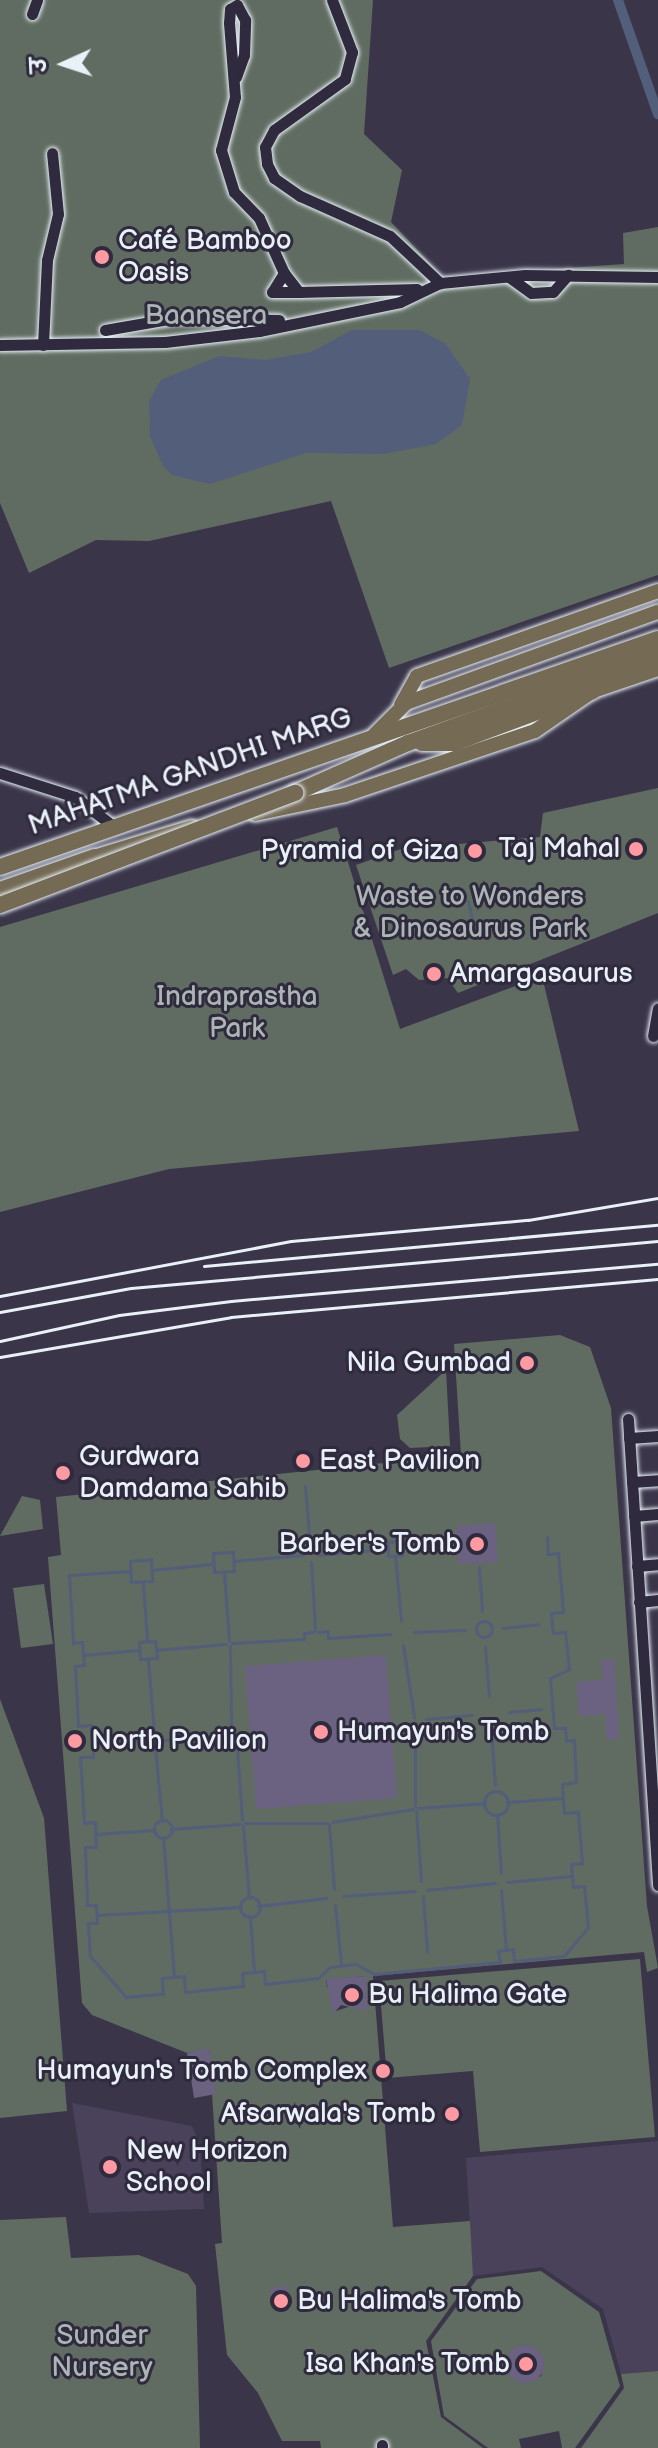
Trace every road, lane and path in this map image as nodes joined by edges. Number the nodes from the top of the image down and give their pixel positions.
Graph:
1 (37, 0) edge
2 (332, 0) edge
3 (32, 14) dead end
4 (236, 77) junction
5 (52, 153) dead end
6 (284, 273) junction
7 (568, 275) junction
8 (509, 277) junction
9 (658, 277) edge
10 (440, 283) junction
11 (418, 289) junction
12 (299, 292) junction
13 (292, 320) junction
14 (105, 330) dead end
15 (0, 345) edge
16 (43, 345) junction
17 (658, 591) edge
18 (658, 612) edge
19 (658, 639) edge
20 (658, 654) edge
21 (658, 669) edge
22 (593, 691) junction
23 (504, 699) junction
24 (401, 705) junction
25 (374, 735) junction
26 (408, 743) junction
27 (0, 773) edge
28 (113, 826) junction
29 (94, 857) joint
30 (0, 867) edge
31 (0, 890) edge
32 (0, 905) edge
33 (658, 1008) edge
34 (653, 1036) dead end
35 (628, 1419) dead end
36 (658, 1436) edge
37 (629, 1438) junction
38 (658, 1480) edge
39 (632, 1482) junction
40 (658, 1514) edge
41 (634, 1516) junction
42 (658, 1564) edge
43 (637, 1566) junction
44 (658, 1600) edge
45 (639, 1602) junction
46 (644, 1682) junction
47 (658, 1691) edge
48 (658, 1708) edge
49 (647, 1717) junction
50 (654, 1771) edge
51 (655, 1802) edge
52 (657, 1849) edge
53 (658, 1878) edge
54 (658, 1885) edge

1 - 3 street
2 - 10 street
4 - 4 street
4 - 6 street
5 - 16 street
6 - 12 street
6 - 12 street
7 - 8 street
7 - 8 street
7 - 9 street
8 - 10 street
10 - 11 street
11 - 12 street
11 - 13 street
13 - 14 street
13 - 16 street
15 - 16 street
17 - 24 main road
18 - 24 main road, MAHATMA GANDHI MARG
19 - 23 highway
20 - 23 highway
21 - 22 main road, MAHATMA GANDHI MARG
22 - 26 highway
22 - 29 main road, MAHATMA GANDHI MARG
23 - 25 highway
23 - 26 highway
24 - 25 main road, MAHATMA GANDHI MARG
25 - 28 highway, MAHATMA GANDHI MARG
26 - 32 highway, bridge
27 - 28 street
28 - 30 highway, MAHATMA GANDHI MARG
29 - 31 highway, MAHATMA GANDHI MARG
33 - 34 street
35 - 37 street
36 - 37 street
37 - 39 street
38 - 39 street
39 - 41 street
40 - 41 street
41 - 43 street
42 - 43 street
43 - 45 street
44 - 45 street
45 - 46 street
46 - 47 street
46 - 49 street
48 - 49 street
49 - 50 street
50 - 51 street
51 - 52 street
52 - 53 street
53 - 54 street

